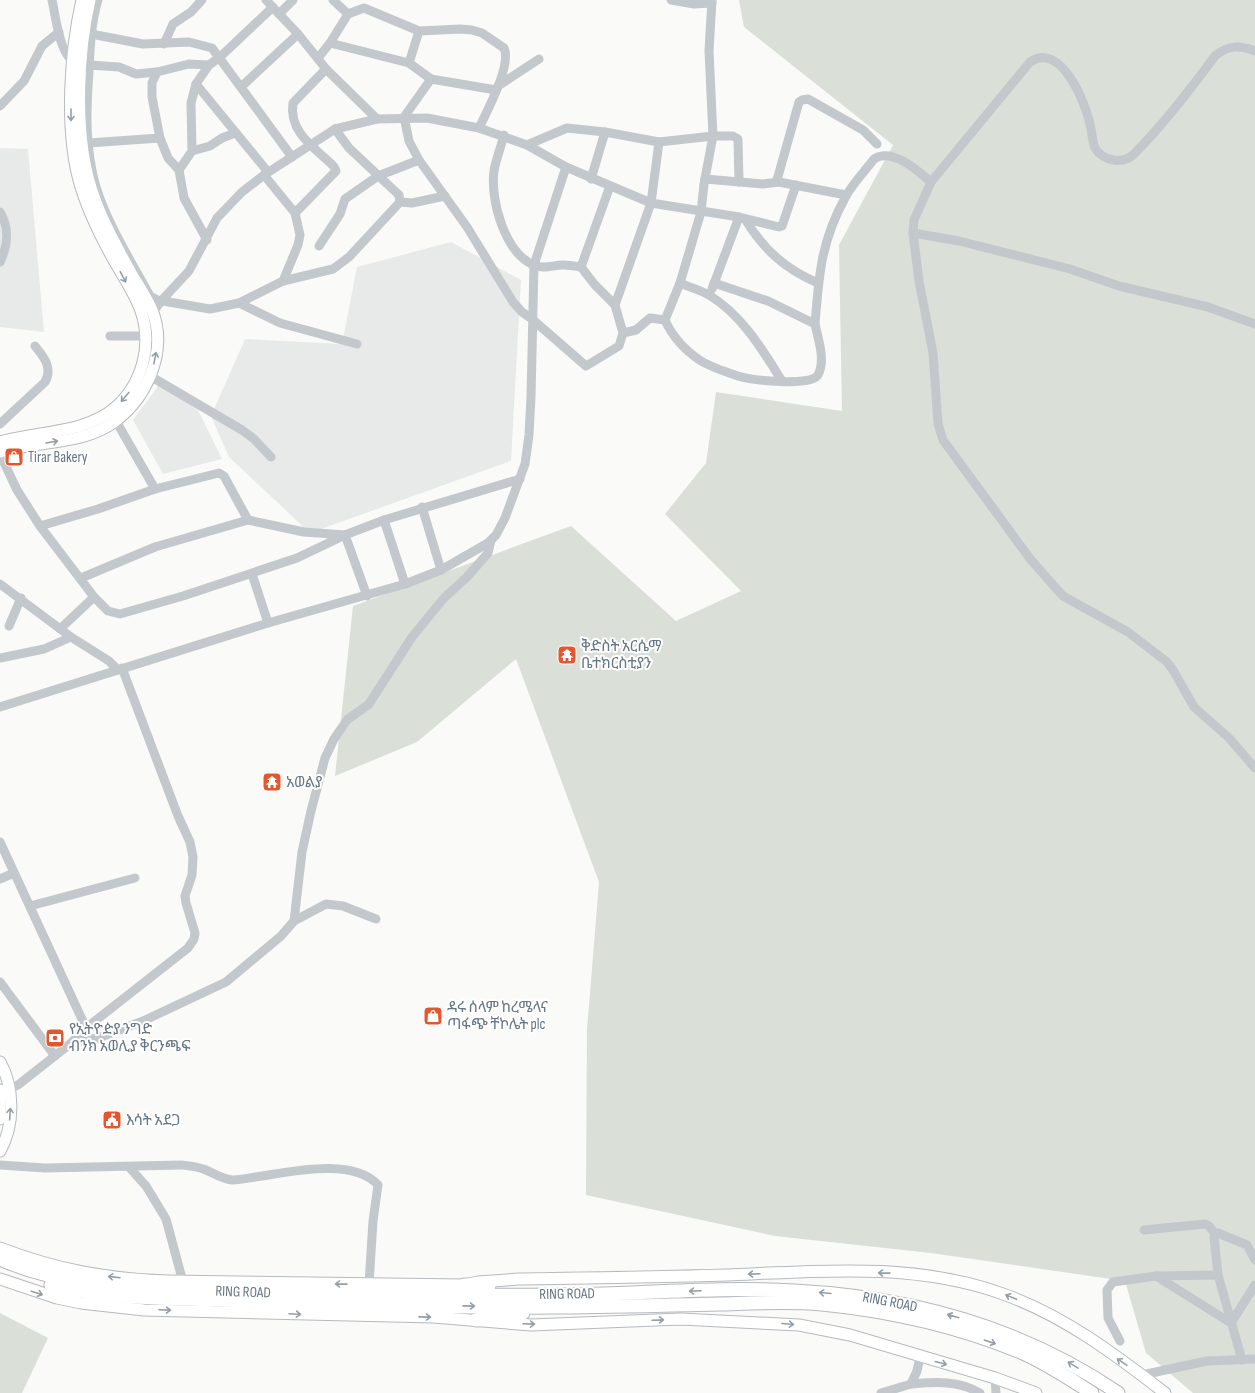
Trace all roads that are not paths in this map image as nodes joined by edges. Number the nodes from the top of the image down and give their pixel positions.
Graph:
1 (52, 0) edge
2 (82, 0) edge
3 (90, 0) edge
4 (98, 0) edge
5 (202, 0) edge
6 (266, 0) edge
7 (293, 0) edge
8 (333, 0) edge
9 (671, 0) edge
10 (712, 2) edge
11 (273, 7) junction
12 (279, 14) junction
13 (348, 14) junction
14 (419, 31) junction
15 (59, 32) junction
16 (92, 34) junction
17 (298, 34) junction
18 (330, 43) junction
19 (164, 44) junction
20 (1255, 51) edge
21 (220, 57) junction
22 (318, 58) junction
23 (539, 59) dead end
24 (409, 63) junction
25 (81, 64) junction
26 (209, 65) junction
27 (326, 69) junction
28 (158, 72) junction
29 (431, 79) junction
30 (196, 84) junction
31 (241, 87) junction
32 (497, 88) junction
33 (76, 97) junction
34 (0, 106) edge
35 (404, 117) junction
36 (377, 119) junction
37 (479, 128) junction
38 (335, 129) junction
39 (235, 132) junction
40 (605, 132) junction
41 (504, 135) junction
42 (713, 136) junction
43 (160, 138) junction
44 (659, 142) junction
45 (88, 143) junction
46 (877, 144) dead end
47 (310, 145) junction
48 (527, 145) junction
49 (192, 151) junction
50 (292, 157) junction
51 (419, 160) junction
52 (566, 167) junction
53 (179, 170) junction
54 (266, 174) junction
55 (378, 176) junction
56 (592, 178) junction
57 (705, 179) junction
58 (739, 182) junction
59 (779, 182) junction
60 (931, 182) junction
61 (796, 185) junction
62 (610, 186) junction
63 (846, 195) junction
64 (445, 196) junction
65 (400, 202) junction
66 (651, 203) junction
67 (0, 212) edge
68 (701, 212) junction
69 (295, 213) junction
70 (742, 218) junction
71 (913, 233) junction
72 (207, 240) junction
73 (319, 246) dead end
74 (0, 262) edge
75 (534, 265) junction
76 (581, 267) junction
77 (283, 281) junction
78 (680, 282) junction
79 (818, 283) junction
80 (714, 284) junction
81 (709, 295) junction
82 (150, 296) junction
83 (161, 301) junction
84 (239, 303) junction
85 (616, 305) junction
86 (152, 310) junction
87 (532, 319) junction
88 (665, 320) junction
89 (814, 324) junction
90 (1255, 324) edge
91 (623, 333) junction
92 (110, 336) dead end
93 (150, 339) junction
94 (357, 344) dead end
95 (35, 346) dead end
96 (150, 376) junction
97 (782, 381) junction
98 (116, 421) junction
99 (0, 424) edge
100 (0, 442) edge
101 (0, 453) edge
102 (271, 457) dead end
103 (520, 479) junction
104 (155, 489) junction
105 (422, 507) junction
106 (248, 520) junction
107 (384, 520) junction
108 (40, 526) junction
109 (346, 535) junction
110 (491, 540) junction
111 (441, 570) junction
112 (252, 574) junction
113 (81, 578) junction
114 (0, 584) edge
115 (405, 584) junction
116 (367, 596) junction
117 (94, 597) junction
118 (21, 598) junction
119 (268, 623) junction
120 (9, 626) dead end
121 (60, 629) junction
122 (71, 637) junction
123 (0, 658) edge
124 (120, 669) junction
125 (0, 707) edge
126 (1255, 768) edge
127 (0, 842) edge
128 (14, 873) junction
129 (135, 878) dead end
130 (0, 879) edge
131 (30, 906) junction
132 (376, 919) dead end
133 (294, 921) junction
134 (0, 982) edge
135 (86, 1028) junction
136 (70, 1044) junction
137 (55, 1056) junction
138 (0, 1062) edge
139 (4, 1090) edge
140 (0, 1119) edge
141 (0, 1151) edge
142 (0, 1165) edge
143 (129, 1167) junction
144 (1144, 1230) dead end
145 (1215, 1234) junction
146 (0, 1248) edge
147 (0, 1259) edge
148 (1255, 1260) edge
149 (0, 1268) edge
150 (1218, 1275) junction
151 (1156, 1276) junction
152 (0, 1280) edge
153 (183, 1282) junction
154 (369, 1284) junction
155 (464, 1285) junction
156 (1255, 1285) edge
157 (416, 1299) junction
158 (552, 1301) junction
159 (476, 1320) junction
160 (1231, 1323) junction
161 (1120, 1341) dead end
162 (920, 1357) junction
163 (1255, 1359) edge
164 (1242, 1360) junction
165 (1142, 1375) junction
166 (995, 1378) junction
167 (911, 1384) junction
168 (881, 1393) edge
169 (980, 1393) edge
170 (996, 1393) edge
171 (1036, 1393) edge
172 (1092, 1393) edge
173 (1118, 1393) edge
174 (1165, 1393) edge

1 - 15 street
2 - 25 main road
3 - 25 main road
4 - 16 street
5 - 19 street
6 - 11 street
7 - 12 street
8 - 13 street
9 - 10 street
10 - 42 street
11 - 12 street
11 - 21 street
12 - 17 street
13 - 14 street
13 - 18 street
14 - 24 street
14 - 32 street
15 - 25 street
15 - 34 street
16 - 19 street
16 - 25 street
17 - 22 street
17 - 31 street
18 - 22 street
18 - 24 street
19 - 21 street
20 - 60 street
21 - 26 street
21 - 31 street
22 - 27 street
23 - 32 street
24 - 29 street
25 - 28 street
25 - 33 main road
25 - 45 street
26 - 28 street
26 - 30 street
27 - 36 street
27 - 47 street
28 - 43 street
29 - 32 street
29 - 35 street
30 - 39 street
30 - 49 street
31 - 50 street
32 - 37 street
33 - 86 main road
33 -> 93 main road
35 - 36 street
35 - 37 street
35 - 51 street
36 - 38 street
37 - 41 street
38 - 47 street
38 - 55 street
39 - 49 street
39 - 54 street
40 - 44 street
40 - 48 street
40 - 56 street
41 - 48 street
41 - 75 street
42 - 44 street
42 - 57 street
42 - 58 street
43 - 45 street
43 - 53 street
44 - 66 street
45 - 82 street
46 - 59 street
47 - 50 street
47 - 69 street
48 - 52 street
49 - 53 street
50 - 54 street
51 - 55 street
51 - 64 street
52 - 56 street
52 - 75 street
53 - 72 street
54 - 69 street
54 - 72 street
55 - 65 street
55 - 73 street
56 - 62 street
57 - 58 street
57 - 68 street
58 - 59 street
59 - 61 street
60 - 63 street
60 - 71 street
61 - 63 street
61 - 70 street
62 - 66 street
62 - 76 street
63 - 79 street
64 - 65 street
64 - 87 street
65 - 77 street
66 - 68 street
66 - 85 street
67 - 74 street
68 - 70 street
68 - 78 street
69 - 77 street
70 - 79 street
70 - 80 street
71 - 90 street
71 - 126 street
72 - 83 street
75 - 76 street
75 - 87 street
76 - 85 street
77 - 84 street
78 - 81 street
78 - 88 street
79 - 89 street
80 - 81 street
80 - 89 street
81 - 97 street
82 - 83 street
82 - 86 street
83 - 84 street
83 - 86 street
84 - 94 street
85 - 91 street
86 - 93 main road
87 - 91 street
87 - 103 street
88 - 91 street
88 - 97 street
89 - 97 street
92 - 93 street
96 -> 93 main road
93 -> 100 main road
95 - 99 street
96 - 98 main road
96 - 102 street
101 -> 98 main road
98 - 104 street
101 - 108 street
103 - 105 street
103 - 110 street
104 - 106 street
104 - 108 street
105 - 107 street
105 - 111 street
106 - 109 street
106 - 113 street
107 - 109 street
107 - 115 street
108 - 113 street
109 - 112 street
109 - 116 street
110 - 111 street
110 - 133 street
111 - 115 street
112 - 117 street
112 - 119 street
113 - 117 street
114 - 118 street
115 - 116 street
116 - 119 street
117 - 121 street
118 - 120 street
118 - 121 street
119 - 124 street
121 - 122 street
122 - 123 street
122 - 124 street
124 - 125 street
124 - 135 street
127 - 128 street
128 - 130 street
128 - 131 street
129 - 131 street
131 - 135 street
132 - 133 street
133 - 136 street
134 - 137 street
135 - 136 street
136 - 137 street
137 - 139 street
138 - 139 main road
139 - 140 main road
141 -> 139 main road
142 - 143 street
143 - 153 street
143 - 154 street
144 - 145 street
145 - 148 street
145 - 150 street
153 -> 146 main road
147 - 157 highway, RING ROAD
149 - 157 highway, RING ROAD
150 - 151 street
150 - 160 street
151 - 160 street
151 - 161 street
152 -> 159 main road, RING ROAD
154 -> 153 main road
154 - 155 main road
155 - 158 highway
165 -> 155 main road
156 - 160 street
157 - 158 highway, RING ROAD
158 - 159 highway
158 -> 172 highway, RING ROAD
173 -> 158 highway, RING ROAD
159 -> 162 main road, RING ROAD
160 - 164 street
162 -> 166 main road, RING ROAD
162 - 167 street
163 - 164 street
164 - 165 street
165 - 174 main road
166 - 170 street
166 - 171 main road, RING ROAD
167 - 168 street
167 - 169 street

